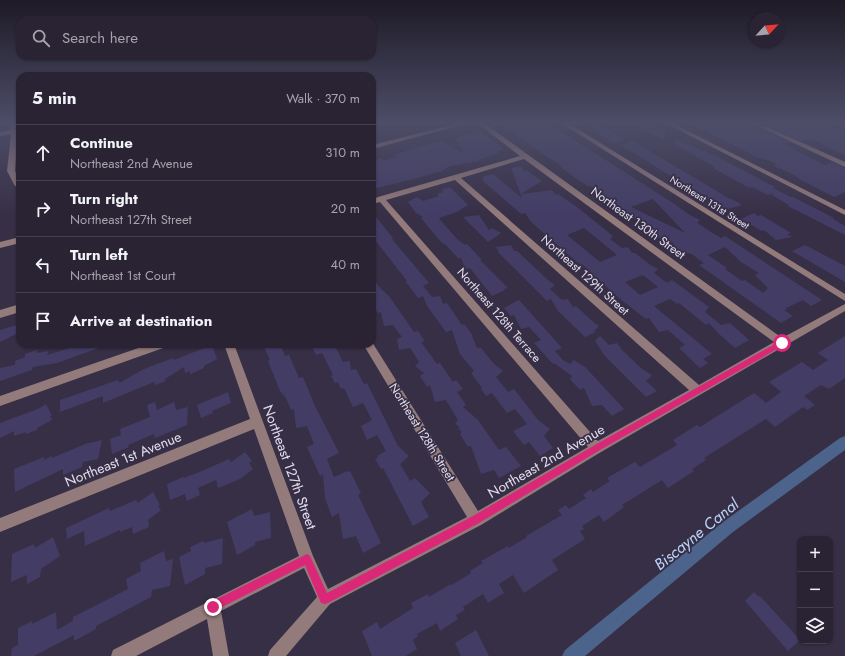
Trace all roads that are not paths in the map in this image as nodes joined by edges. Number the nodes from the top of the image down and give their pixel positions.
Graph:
1 (13, 154) edge
2 (523, 154) edge
3 (613, 154) edge
4 (728, 154) edge
5 (822, 154) edge
6 (526, 156) junction
7 (845, 164) edge
8 (456, 177) junction
9 (16, 179) edge
10 (377, 200) edge
11 (845, 213) edge
12 (16, 241) edge
13 (0, 245) edge
14 (845, 298) edge
15 (845, 306) edge
16 (16, 309) edge
17 (0, 314) edge
18 (782, 343) junction
19 (151, 348) edge
20 (230, 348) edge
21 (370, 348) edge
22 (698, 391) junction
23 (0, 401) edge
24 (257, 422) junction
25 (598, 448) junction
26 (476, 520) junction
27 (0, 525) edge
28 (307, 559) junction
29 (325, 599) junction
30 (213, 607) junction
31 (119, 656) edge
32 (221, 656) edge
33 (276, 656) edge

1 - 9 street
2 - 6 street, Northeast 130th Street
3 - 14 street, Northeast 131st Street
4 - 11 street
5 - 7 street
6 - 8 street
6 - 18 street, Northeast 130th Street
8 - 10 street
8 - 22 street, Northeast 129th Street
10 - 25 street, Northeast 128th Terrace
12 - 13 street
15 - 18 street, Northeast 2nd Avenue
16 - 17 street
18 - 22 street, Northeast 2nd Avenue
19 - 23 street
20 - 24 street, Northeast 127th Street
21 - 26 street, Northeast 128th Street
22 - 25 street, Northeast 2nd Avenue
24 - 27 street, Northeast 1st Avenue
24 - 28 street, Northeast 127th Street
25 - 26 street, Northeast 2nd Avenue
26 - 29 street, Northeast 2nd Avenue
28 - 29 street, Northeast 127th Street
28 - 30 street
29 - 33 street, Northeast 2nd Avenue
30 - 31 street
30 - 32 street

